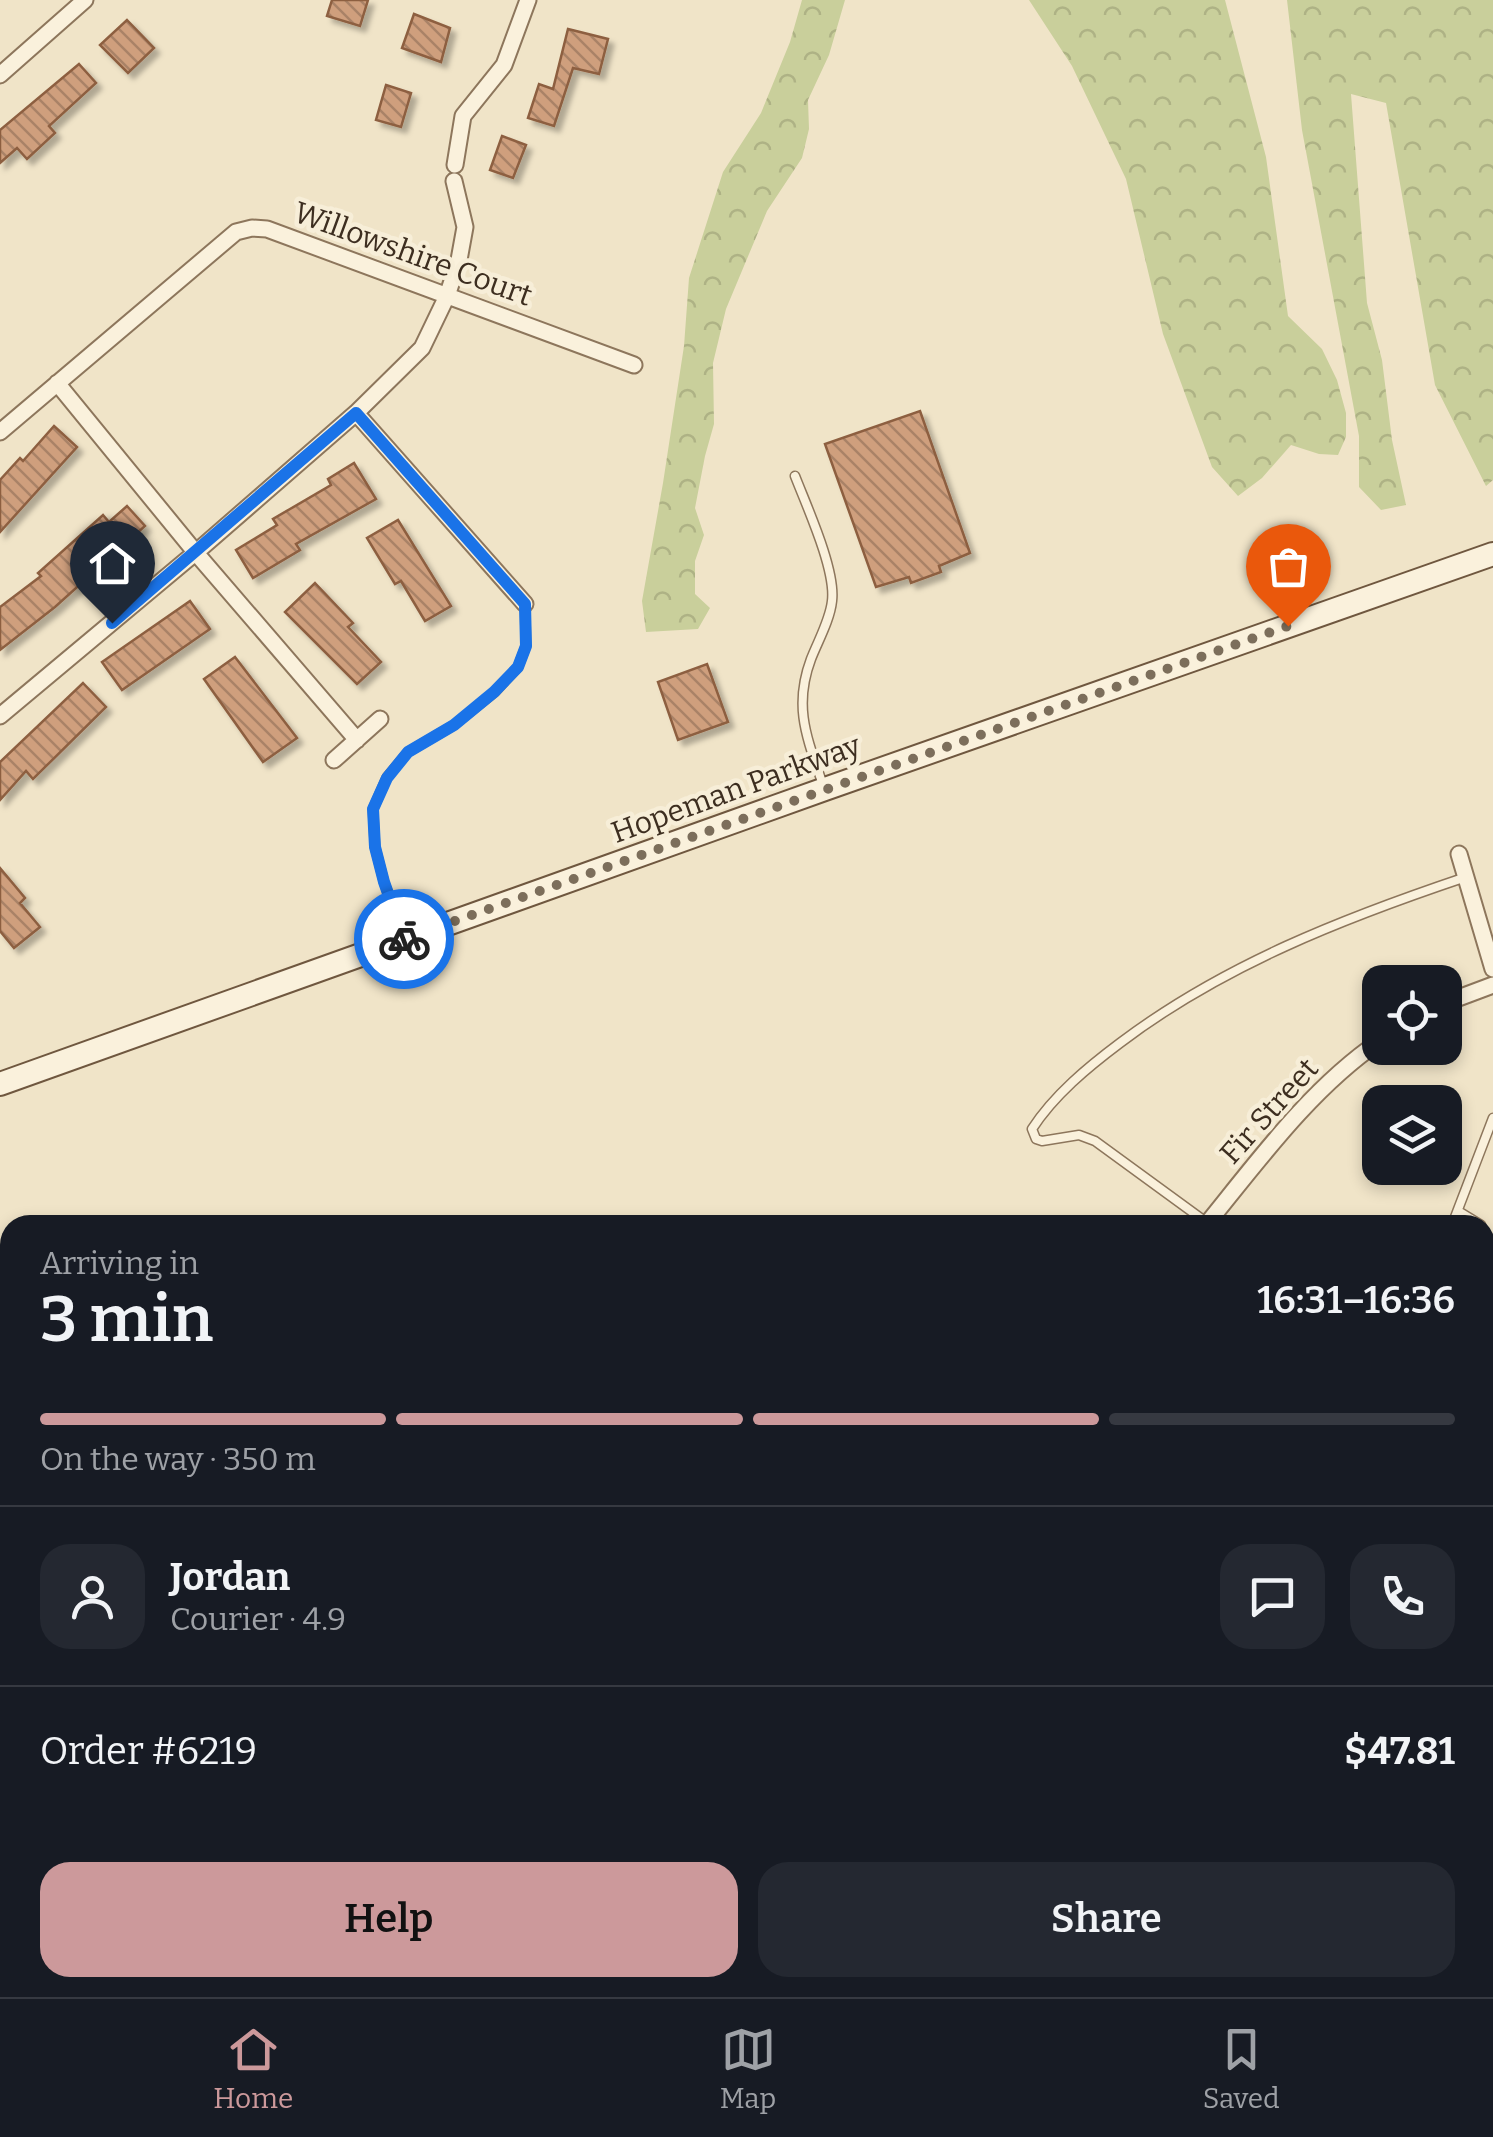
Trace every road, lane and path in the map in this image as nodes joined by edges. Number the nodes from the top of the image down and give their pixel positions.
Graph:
1 (85, 0) edge
2 (528, 0) edge
3 (0, 75) edge
4 (446, 296) junction
5 (634, 365) dead end
6 (57, 383) junction
7 (356, 413) junction
8 (0, 432) edge
9 (795, 476) dead end
10 (196, 553) junction
11 (1493, 554) edge
12 (525, 604) joint
13 (0, 716) edge
14 (380, 719) dead end
15 (357, 740) junction
16 (334, 760) dead end
17 (825, 789) junction
18 (1460, 854) dead end
19 (1466, 877) junction
20 (404, 939) junction
21 (1493, 968) edge
22 (1493, 985) edge
23 (1462, 997) edge
24 (1362, 1056) edge
25 (0, 1084) edge
26 (1493, 1118) edge
27 (1458, 1210) junction
28 (1195, 1215) edge
29 (1214, 1215) edge
30 (1456, 1215) edge
31 (1466, 1215) edge

1 - 3 street
2 - 4 street
4 - 5 street, Willowshire Court
4 - 6 street, Willowshire Court
4 - 7 street
6 - 8 street, Willowshire Court
6 - 10 street
7 - 10 street
7 - 12 street
9 - 17 lane
10 - 13 street
10 - 15 street
11 - 17 main road, Hopeman Parkway
12 - 20 lane
14 - 15 street
15 - 16 street
17 - 20 main road, Hopeman Parkway
18 - 19 street
19 - 21 street
19 - 28 lane
20 - 25 main road, Hopeman Parkway
22 - 23 street
24 - 29 street, Fir Street
26 - 27 lane
27 - 30 lane
27 - 31 lane

